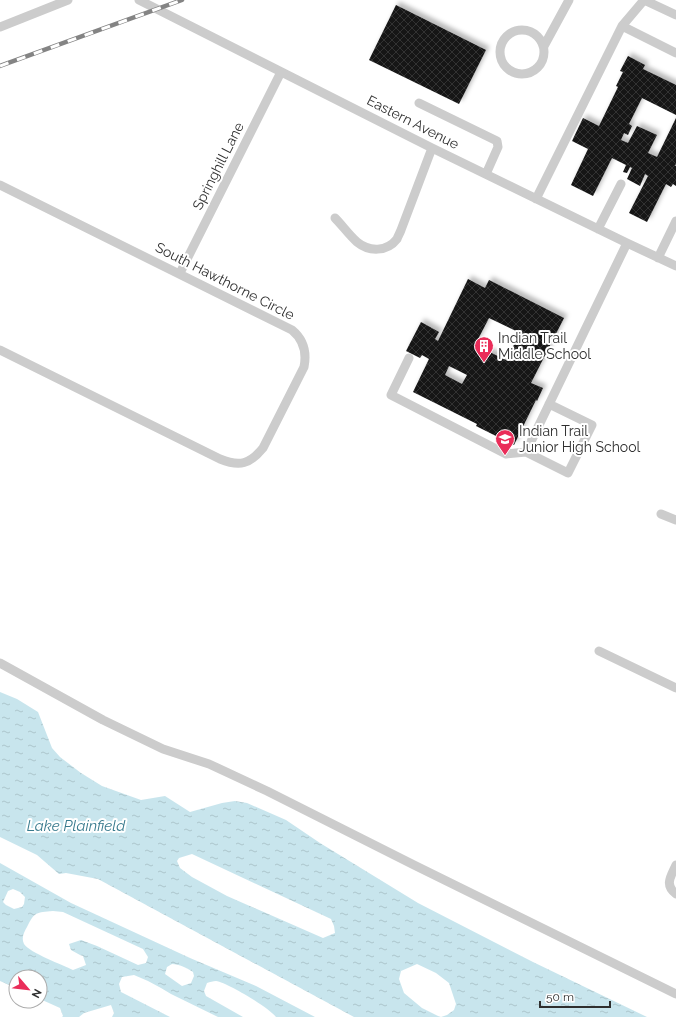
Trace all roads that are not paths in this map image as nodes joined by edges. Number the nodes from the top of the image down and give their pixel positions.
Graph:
1 (68, 0) edge
2 (139, 0) edge
3 (569, 0) edge
4 (644, 0) edge
5 (676, 15) edge
6 (622, 26) junction
7 (0, 27) edge
8 (544, 46) junction
9 (676, 53) edge
10 (281, 72) junction
11 (419, 103) dead end
12 (432, 148) junction
13 (486, 174) junction
14 (621, 184) dead end
15 (0, 185) edge
16 (536, 199) junction
17 (335, 218) dead end
18 (676, 221) edge
19 (598, 230) junction
20 (627, 243) junction
21 (658, 258) junction
22 (676, 266) edge
23 (180, 273) junction
24 (0, 350) edge
25 (409, 358) dead end
26 (549, 404) junction
27 (526, 452) junction
28 (661, 514) dead end
29 (676, 520) edge
30 (599, 651) dead end
31 (0, 663) edge
32 (676, 688) edge
33 (676, 865) edge
34 (676, 894) edge
35 (676, 994) edge

1 - 7 street
2 - 10 street, Eastern Avenue
3 - 8 street
4 - 5 street
4 - 6 street
6 - 9 street
6 - 16 street
8 - 8 street
10 - 12 street, Eastern Avenue
10 - 23 street, Springhill Lane
11 - 13 street
12 - 13 street, Eastern Avenue
12 - 17 street
13 - 16 street, Eastern Avenue
14 - 19 street
15 - 23 street, South Hawthorne Circle
16 - 19 street, Eastern Avenue
18 - 21 street
19 - 20 street, Eastern Avenue
20 - 21 street, Eastern Avenue
20 - 26 street
21 - 22 street, Eastern Avenue
23 - 24 street, South Hawthorne Circle
25 - 27 street
26 - 27 street
26 - 27 street
28 - 29 street
30 - 32 street
31 - 35 street
33 - 34 street

